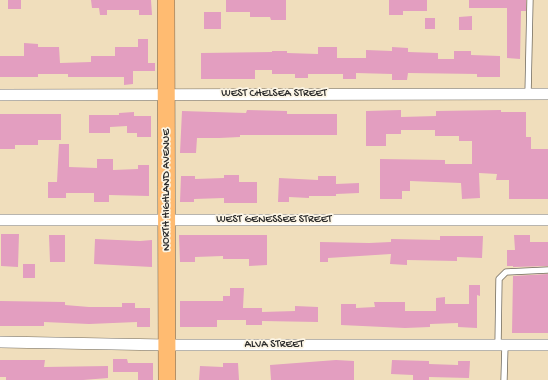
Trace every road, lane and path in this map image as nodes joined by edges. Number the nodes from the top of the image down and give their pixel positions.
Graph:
1 (166, 0) edge
2 (530, 0) edge
3 (167, 94) junction
4 (528, 94) junction
5 (548, 94) edge
6 (0, 95) edge
7 (0, 220) edge
8 (167, 220) junction
9 (548, 220) edge
10 (548, 270) edge
11 (0, 342) edge
12 (167, 345) junction
13 (502, 345) junction
14 (548, 345) edge
15 (167, 380) edge
16 (504, 380) edge

1 - 3 main road, NORTH HIGHLAND AVENUE
2 - 4 lane
3 - 4 street, WEST CHELSEA STREET
3 - 6 street, WEST CHELSEA STREET
3 - 8 main road, NORTH HIGHLAND AVENUE
4 - 5 street, WEST CHELSEA STREET
7 - 8 street, WEST GENESSEE STREET
8 - 9 street, WEST GENESSEE STREET
8 - 12 main road, NORTH HIGHLAND AVENUE
10 - 13 lane
11 - 12 street, ALVA STREET
12 - 13 street, ALVA STREET
12 - 15 main road, NORTH HIGHLAND AVENUE
13 - 14 street, ALVA STREET
13 - 16 lane

